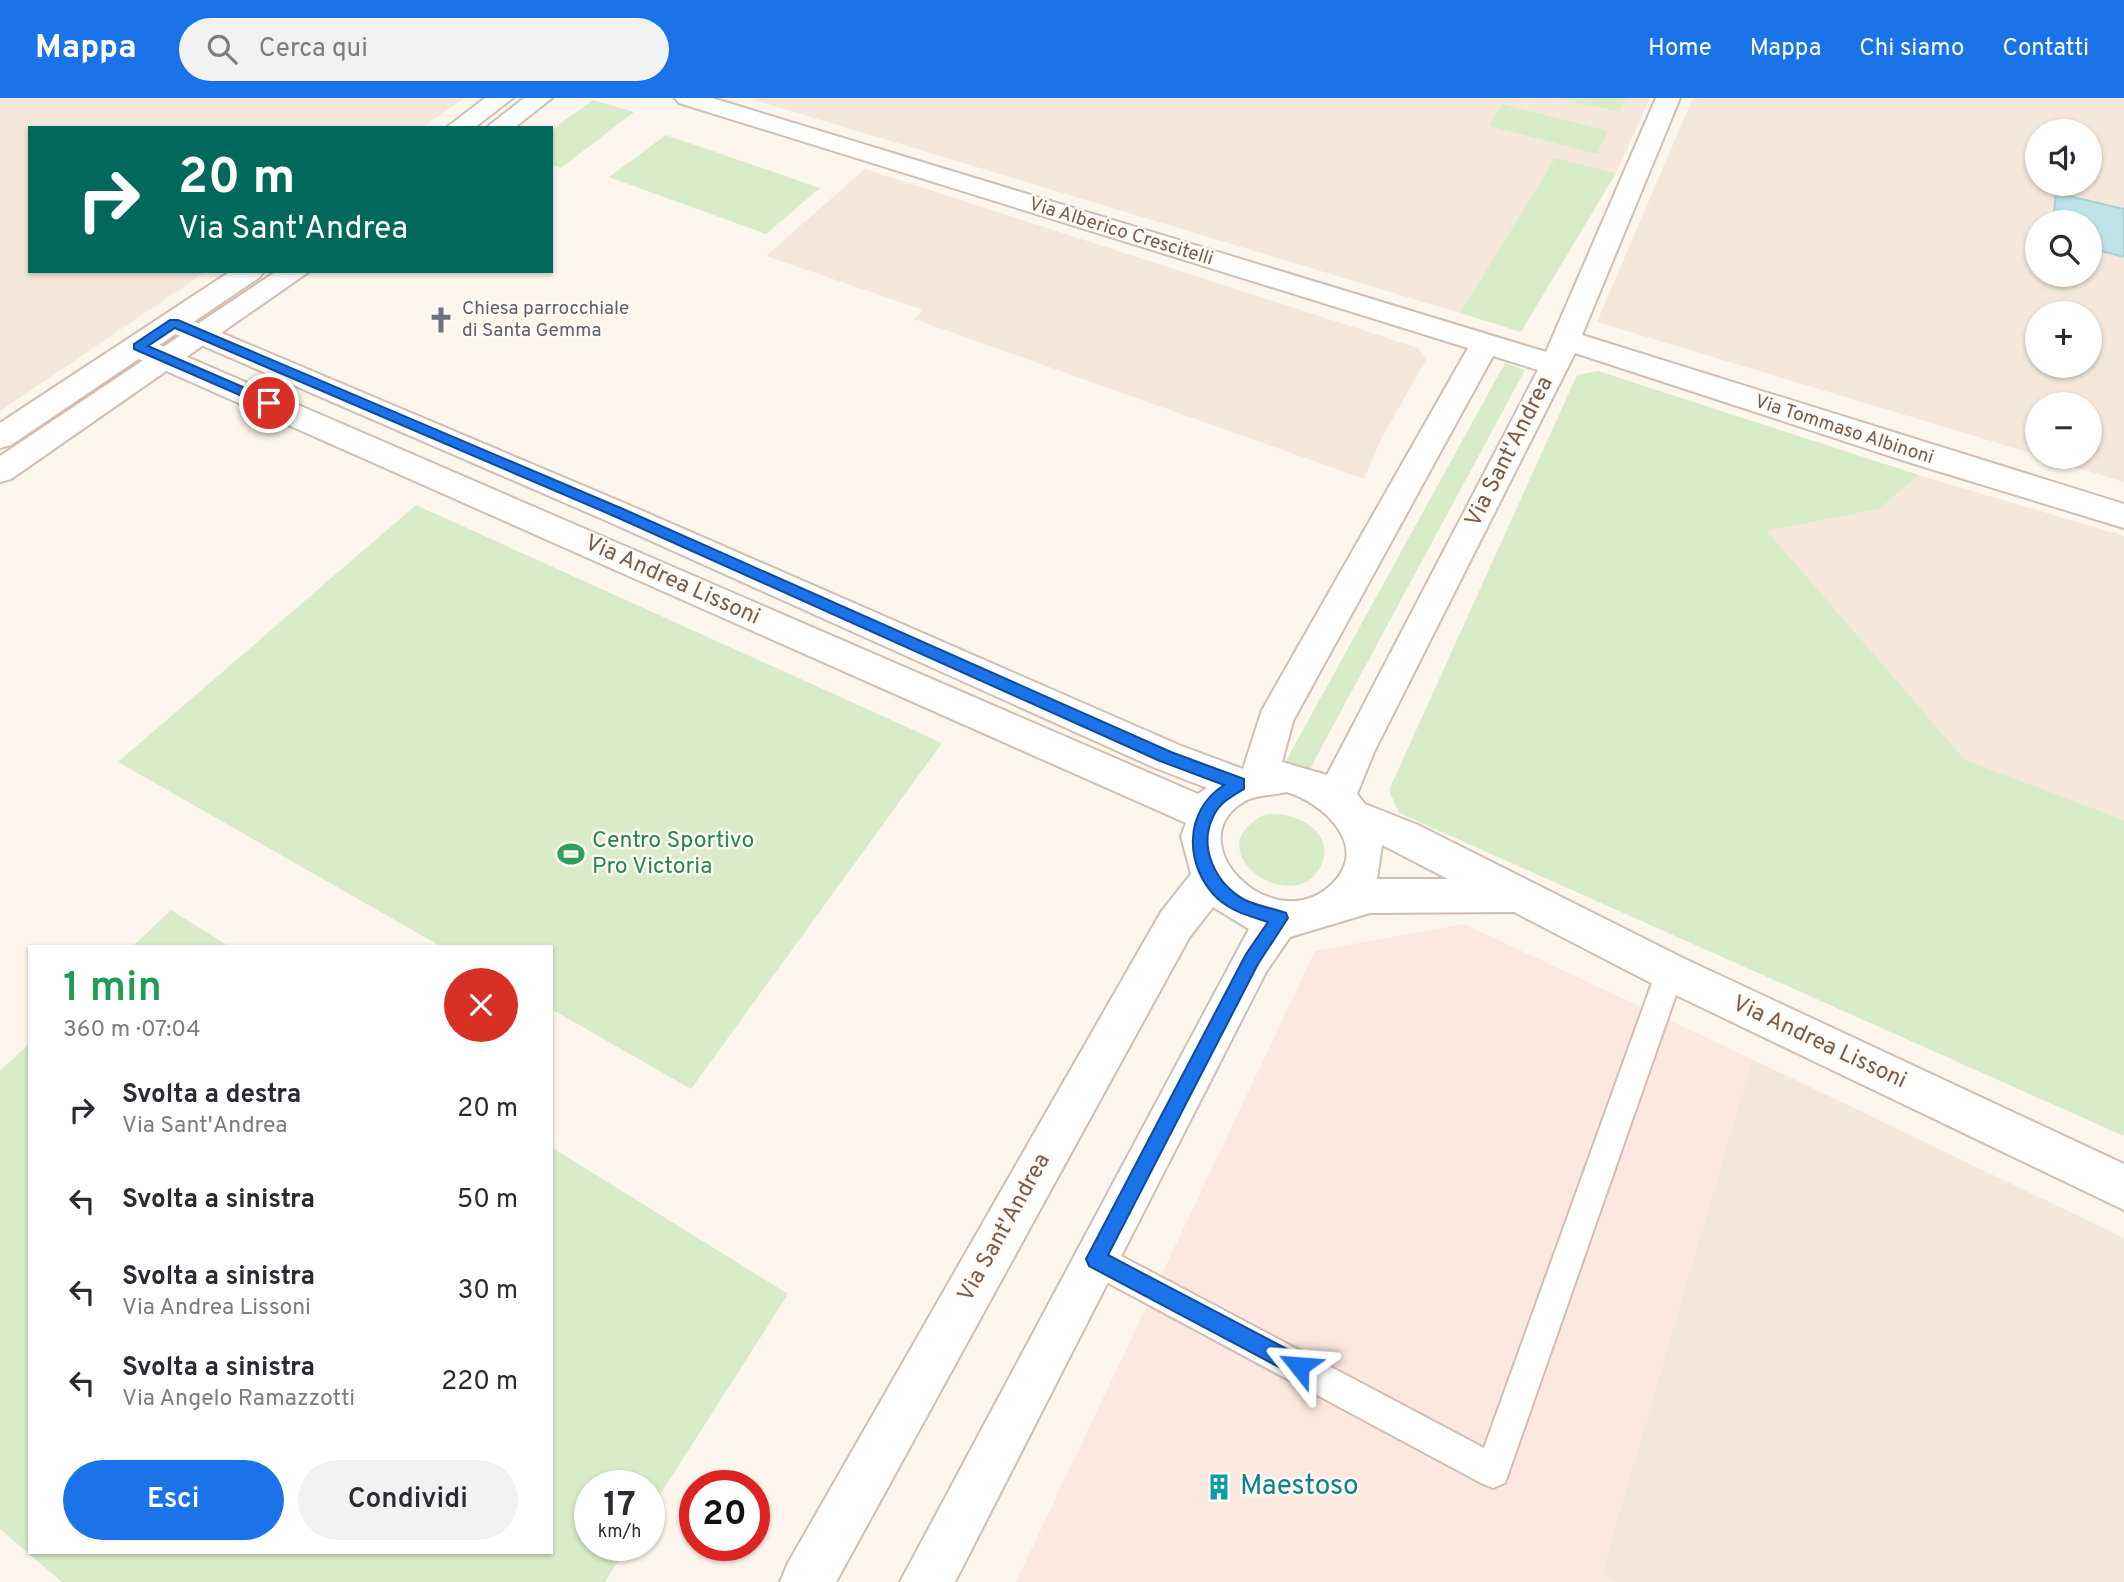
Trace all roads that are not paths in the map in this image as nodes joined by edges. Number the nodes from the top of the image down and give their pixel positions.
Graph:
1 (501, 98) edge
2 (540, 98) edge
3 (687, 98) edge
4 (1668, 98) edge
5 (461, 126) edge
6 (501, 126) edge
7 (248, 273) edge
8 (292, 273) edge
9 (188, 330) junction
10 (1485, 344) junction
11 (138, 347) junction
12 (1560, 352) junction
13 (169, 359) junction
14 (0, 438) edge
15 (0, 471) edge
16 (2124, 516) edge
17 (1249, 781) junction
18 (1344, 807) junction
19 (1206, 814) junction
20 (1211, 879) junction
21 (1516, 896) junction
22 (1302, 915) junction
23 (1670, 972) junction
24 (2124, 1186) edge
25 (1096, 1259) junction
26 (807, 1582) edge
27 (927, 1582) edge

1 - 5 street
2 - 6 street
3 - 10 street, Via Alberico Crescitelli
4 - 12 street, Via Sant'Andrea
7 - 9 street
8 - 9 street
9 - 11 street
9 - 13 street
9 - 17 street, Via Andrea Lissoni
10 - 12 street, Via Alberico Crescitelli
10 - 17 street
11 - 13 street, Via Andrea Lissoni
11 - 14 street
12 - 16 street, Via Tommaso Albinoni
12 - 18 street, Via Sant'Andrea
13 - 15 street
13 - 19 street, Via Andrea Lissoni
17 - 18 street
17 - 19 street
18 - 21 street, Via Andrea Lissoni
18 - 22 street
19 - 20 street
20 - 22 street
20 - 26 street, Via Sant'Andrea
21 - 22 street, Via Andrea Lissoni
21 - 23 street, Via Andrea Lissoni
22 - 25 street
23 - 24 street, Via Andrea Lissoni
23 - 25 lane
25 - 27 street

